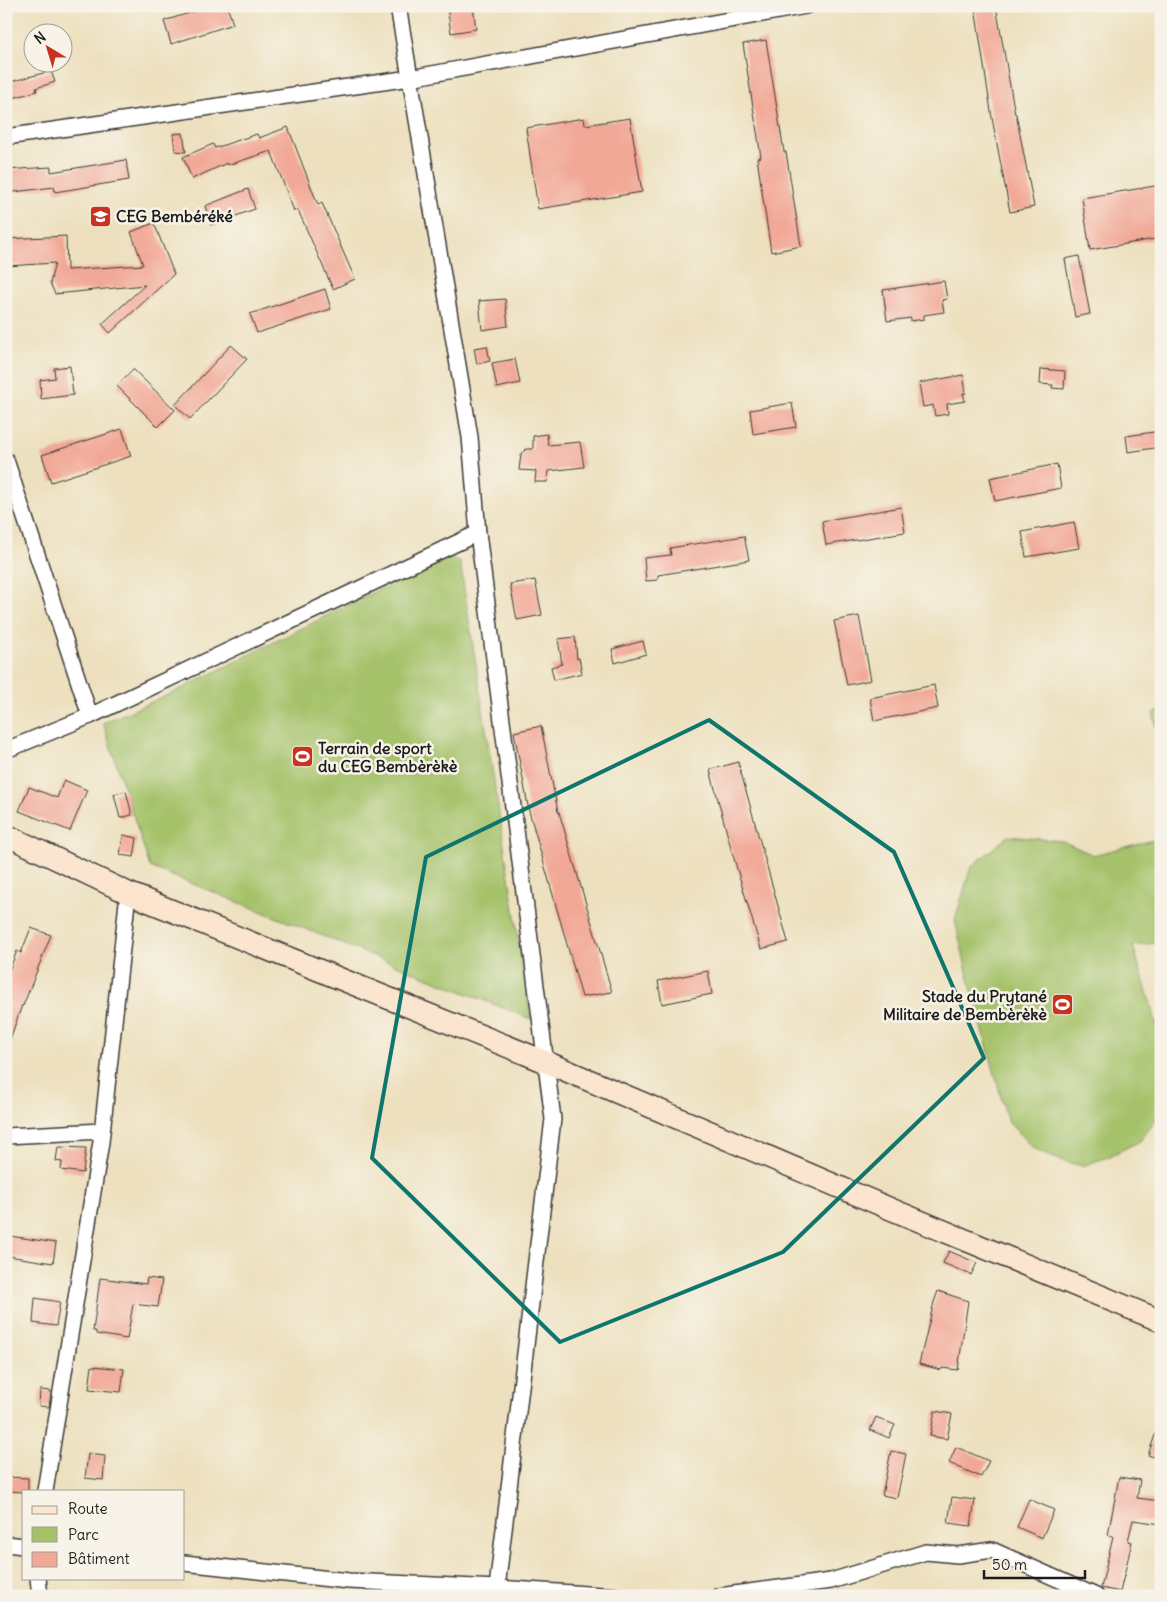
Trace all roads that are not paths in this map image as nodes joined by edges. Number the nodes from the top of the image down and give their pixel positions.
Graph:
1 (398, 6) edge
2 (806, 6) edge
3 (410, 78) junction
4 (6, 137) edge
5 (6, 460) edge
6 (478, 533) junction
7 (90, 716) junction
8 (6, 750) edge
9 (6, 836) edge
10 (128, 893) junction
11 (546, 1062) junction
12 (102, 1131) junction
13 (6, 1136) edge
14 (1161, 1321) edge
15 (45, 1490) edge
16 (6, 1544) edge
17 (22, 1546) edge
18 (185, 1563) edge
19 (38, 1580) edge
20 (497, 1588) junction
21 (40, 1596) edge
22 (617, 1596) edge
23 (719, 1596) edge
24 (1096, 1596) edge

1 - 3 street
2 - 3 street
3 - 4 street
3 - 6 street
5 - 7 street
6 - 7 street
6 - 11 street
7 - 8 street
9 - 10 main road
10 - 11 main road
10 - 12 street
11 - 14 main road
11 - 20 street
12 - 13 street
12 - 15 street
16 - 17 street
18 - 20 street
19 - 21 street
20 - 22 street
23 - 24 street

